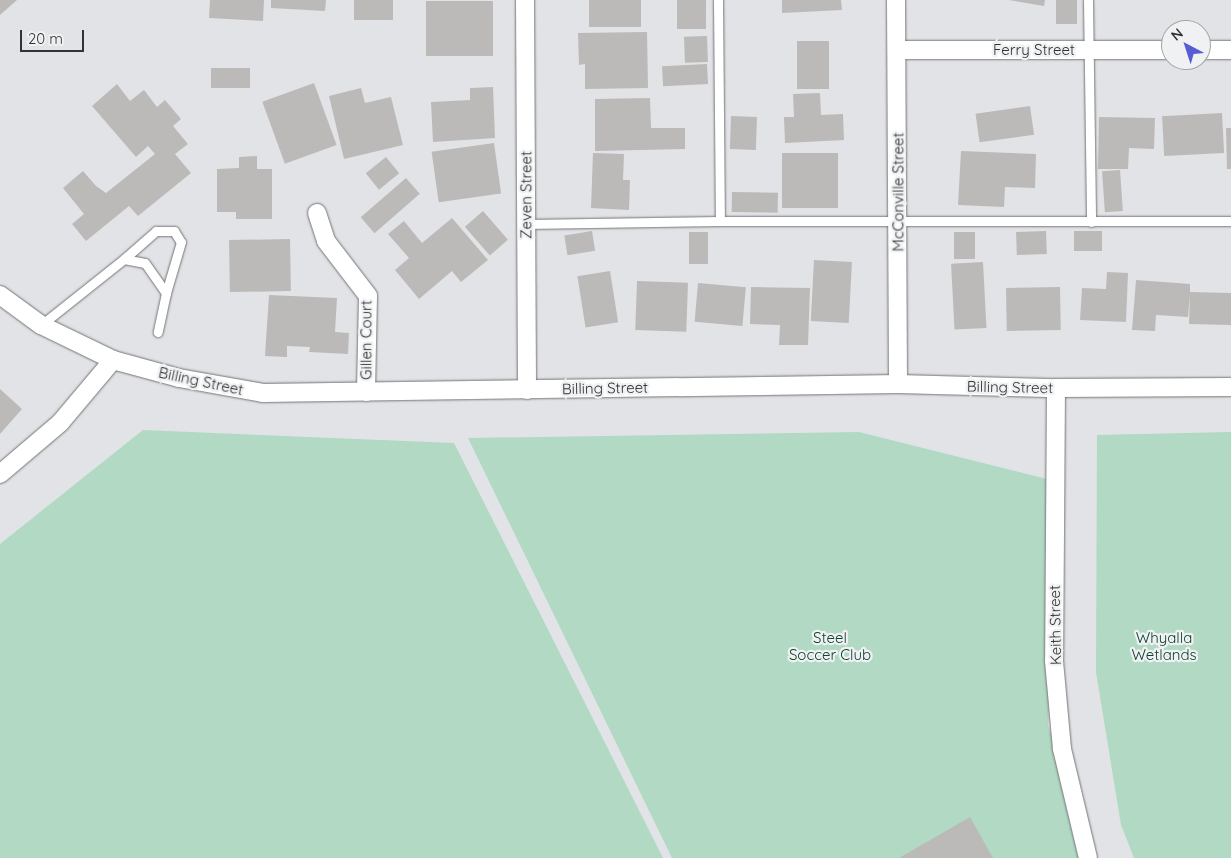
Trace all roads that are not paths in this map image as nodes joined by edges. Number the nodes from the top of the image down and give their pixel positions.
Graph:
1 (525, 0) edge
2 (718, 0) edge
3 (896, 0) edge
4 (1088, 0) edge
5 (897, 50) junction
6 (1088, 50) junction
7 (1161, 50) edge
8 (1211, 50) edge
9 (1231, 50) edge
10 (317, 213) dead end
11 (720, 221) junction
12 (1231, 221) edge
13 (898, 222) junction
14 (1091, 222) junction
15 (526, 224) junction
16 (124, 259) junction
17 (166, 293) junction
18 (0, 295) edge
19 (41, 325) junction
20 (158, 332) dead end
21 (113, 360) junction
22 (898, 384) junction
23 (1231, 387) edge
24 (1056, 388) junction
25 (528, 390) junction
26 (366, 392) junction
27 (0, 474) edge
28 (1088, 858) edge

1 - 15 street, Zeven Street
2 - 11 lane
3 - 5 street, McConville Street
4 - 6 lane
5 - 6 street, Ferry Street
5 - 13 street, McConville Street
6 - 7 street, Ferry Street
6 - 14 lane
8 - 9 street
10 - 26 street, Gillen Court
11 - 13 lane
11 - 15 lane
12 - 14 lane
13 - 14 lane
13 - 22 street, McConville Street
15 - 25 street, Zeven Street
16 - 17 lane
16 - 17 lane
16 - 19 lane
17 - 20 lane
18 - 19 street, Billing Street
19 - 21 street, Billing Street
21 - 26 street, Billing Street
21 - 27 street
22 - 24 street, Billing Street
22 - 25 street, Billing Street
23 - 24 street, Billing Street
24 - 28 street, Keith Street
25 - 26 street, Billing Street

